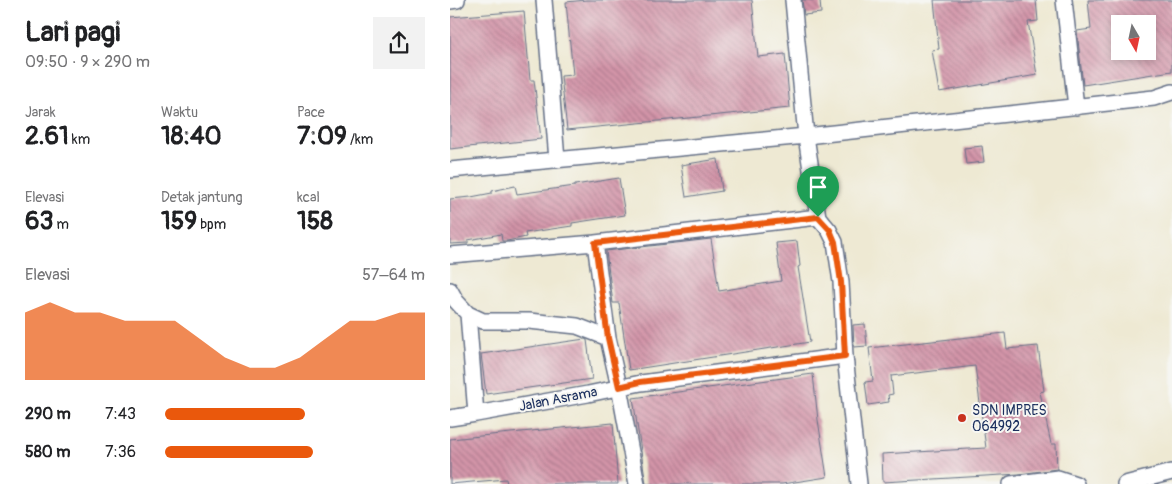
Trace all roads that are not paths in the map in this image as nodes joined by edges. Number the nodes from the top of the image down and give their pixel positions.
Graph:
1 (450, 0) edge
2 (457, 0) edge
3 (544, 0) edge
4 (793, 0) edge
5 (1064, 0) edge
6 (1172, 92) edge
7 (1076, 107) junction
8 (806, 136) junction
9 (557, 160) junction
10 (450, 170) edge
11 (818, 217) junction
12 (595, 243) junction
13 (450, 255) edge
14 (450, 290) edge
15 (468, 314) junction
16 (608, 338) junction
17 (845, 356) junction
18 (619, 387) junction
19 (476, 414) junction
20 (450, 418) edge
21 (1172, 472) edge
22 (637, 484) edge
23 (859, 484) edge
24 (1011, 484) edge
25 (1076, 484) edge
26 (1125, 484) edge

1 - 2 street
3 - 9 street
4 - 8 street
5 - 7 street
6 - 7 street
7 - 8 street
8 - 9 street
8 - 11 street
9 - 10 street
11 - 12 street
11 - 17 street
12 - 13 street
12 - 16 street
14 - 15 street
15 - 16 street
15 - 19 street
16 - 18 street
17 - 18 street, Jalan Asrama
17 - 23 street
18 - 19 street, Jalan Asrama
18 - 22 street
19 - 20 street, Jalan Asrama
21 - 26 street
24 - 25 street

